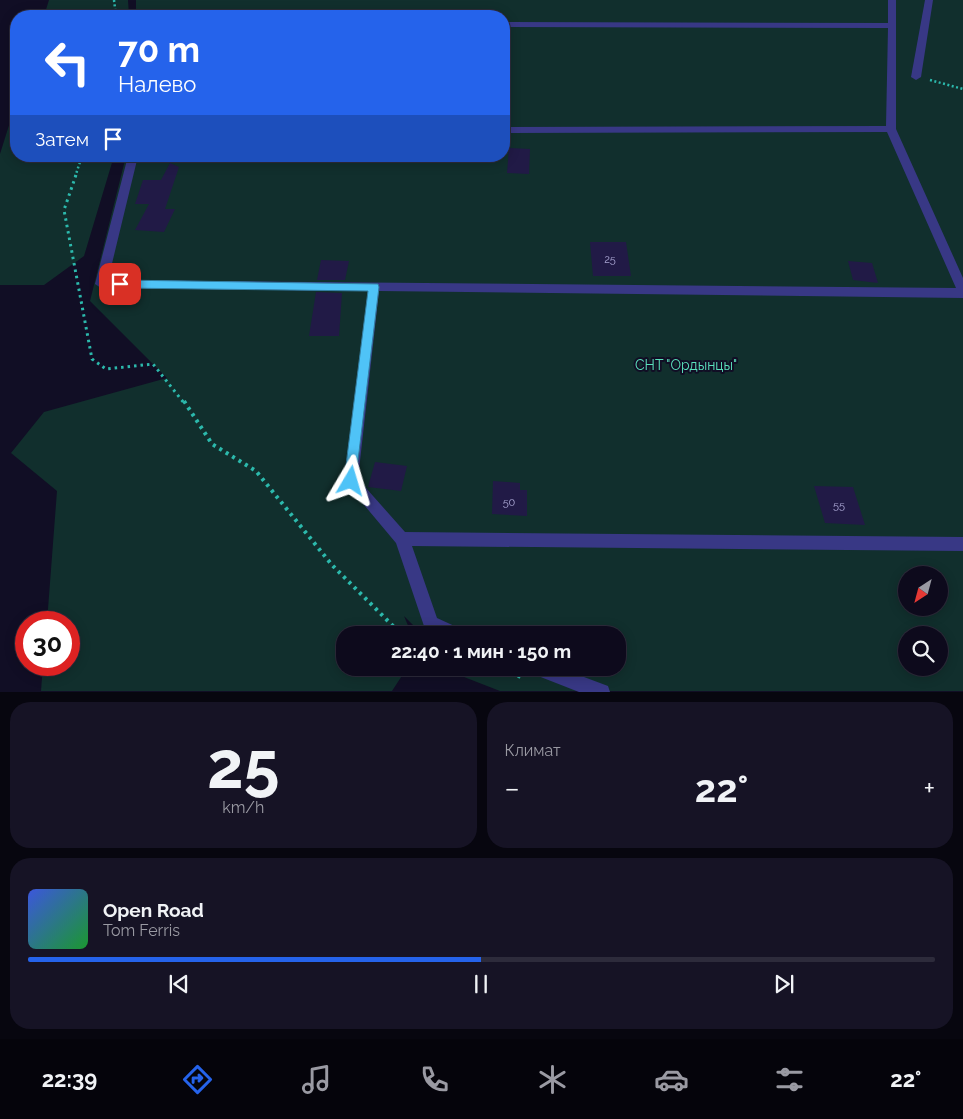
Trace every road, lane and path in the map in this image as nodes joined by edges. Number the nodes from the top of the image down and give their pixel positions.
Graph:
1 (892, 0) edge
2 (929, 0) edge
3 (510, 24) edge
4 (892, 26) junction
5 (916, 77) joint
6 (963, 89) edge
7 (891, 128) junction
8 (510, 130) edge
9 (80, 162) edge
10 (132, 162) edge
11 (374, 287) junction
12 (963, 292) edge
13 (402, 538) junction
14 (963, 544) edge
15 (393, 626) edge
16 (437, 626) edge
17 (560, 676) edge
18 (602, 692) edge

1 - 4 street
2 - 5 street
3 - 4 street
4 - 7 street
5 - 6 path
7 - 8 street
7 - 12 street
9 - 15 path
10 - 11 street
11 - 12 street
11 - 13 street
13 - 14 street
13 - 16 street
17 - 18 street

